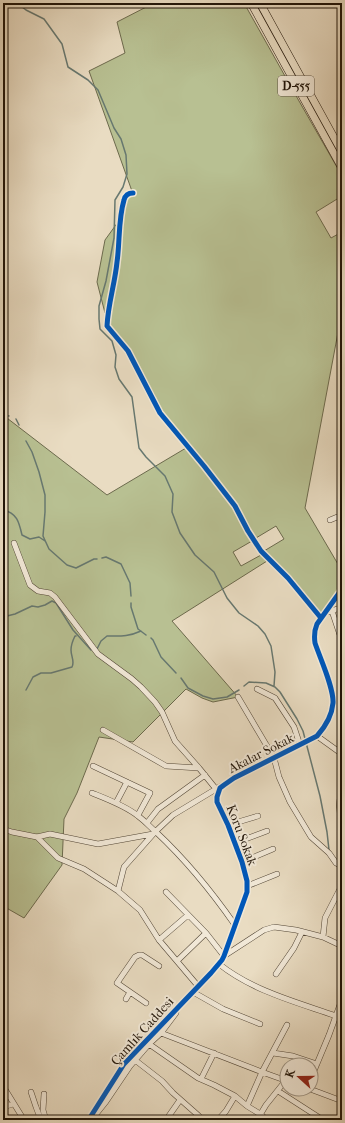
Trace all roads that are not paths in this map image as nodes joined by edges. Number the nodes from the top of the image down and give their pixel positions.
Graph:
1 (251, 3) edge
2 (260, 3) edge
3 (342, 152) edge
4 (342, 168) edge
5 (132, 193) dead end
6 (342, 440) edge
7 (342, 444) edge
8 (342, 516) edge
9 (330, 520) dead end
10 (14, 543) dead end
11 (342, 589) edge
12 (342, 607) edge
13 (332, 611) junction
14 (323, 616) junction
15 (342, 642) edge
16 (257, 689) dead end
17 (238, 697) dead end
18 (103, 730) dead end
19 (317, 736) junction
20 (301, 744) junction
21 (342, 754) edge
22 (274, 758) junction
23 (93, 766) dead end
24 (199, 768) junction
25 (205, 775) junction
26 (127, 782) junction
27 (342, 789) edge
28 (217, 791) junction
29 (92, 793) dead end
30 (116, 803) junction
31 (138, 815) junction
32 (258, 816) dead end
33 (342, 821) edge
34 (147, 823) junction
35 (228, 825) junction
36 (3, 829) edge
37 (267, 831) dead end
38 (154, 833) junction
39 (37, 837) junction
40 (235, 843) junction
41 (272, 849) dead end
42 (242, 862) junction
43 (342, 866) edge
44 (277, 874) dead end
45 (342, 885) edge
46 (247, 886) junction
47 (118, 891) junction
48 (166, 892) dead end
49 (188, 915) junction
50 (235, 925) junction
51 (302, 932) junction
52 (206, 933) junction
53 (323, 937) junction
54 (159, 940) junction
55 (342, 946) edge
56 (224, 956) junction
57 (177, 961) junction
58 (219, 964) junction
59 (159, 966) dead end
60 (276, 974) dead end
61 (198, 986) junction
62 (130, 992) junction
63 (193, 992) junction
64 (187, 998) junction
65 (126, 999) dead end
66 (342, 999) edge
67 (146, 1003) dead end
68 (336, 1016) junction
69 (260, 1024) dead end
70 (286, 1026) dead end
71 (161, 1032) junction
72 (149, 1044) junction
73 (214, 1053) junction
74 (273, 1053) junction
75 (296, 1057) edge
76 (319, 1059) edge
77 (135, 1060) junction
78 (262, 1072) junction
79 (279, 1078) edge
80 (201, 1079) junction
81 (3, 1086) edge
82 (278, 1091) joint
83 (31, 1092) dead end
84 (319, 1092) edge
85 (44, 1094) dead end
86 (235, 1096) junction
87 (341, 1099) edge
88 (180, 1100) junction
89 (13, 1104) junction
90 (247, 1106) junction
91 (3, 1107) edge
92 (260, 1114) junction
93 (198, 1119) edge
94 (24, 1120) edge
95 (41, 1120) edge
96 (46, 1120) edge
97 (90, 1120) edge
98 (166, 1120) edge
99 (218, 1120) edge
100 (257, 1120) edge
101 (267, 1120) edge
102 (323, 1120) edge

1 - 4 highway, D-555
2 - 3 highway, D-555
5 - 14 street
6 - 7 street
8 - 9 street
10 - 24 street
11 - 14 street
12 - 13 street
13 - 14 street
13 - 15 street
14 - 19 street
16 - 20 street
17 - 22 street
18 - 24 street
19 - 20 street, Akalar Sokak
19 - 21 street
20 - 22 street, Akalar Sokak
22 - 28 street, Akalar Sokak
22 - 43 street
23 - 26 street
24 - 25 street
25 - 28 street
25 - 34 street
26 - 30 street
26 - 31 street
27 - 33 street
28 - 35 street, Koru Sokak
28 - 38 street, Akalar Sokak
29 - 30 street
30 - 31 street
31 - 34 street
32 - 35 street
34 - 38 street
35 - 40 street, Koru Sokak
36 - 39 street
37 - 40 street
38 - 39 street
38 - 47 street, Akalar Sokak
38 - 50 street
39 - 47 street
40 - 42 street, Koru Sokak
41 - 42 street
42 - 46 street, Koru Sokak
44 - 46 street
45 - 53 street
46 - 50 street, Çamlık Caddesi
47 - 54 street
48 - 49 street
49 - 52 street
49 - 54 street
50 - 56 street, Çamlık Caddesi
51 - 53 street
51 - 56 street
51 - 60 street
52 - 56 street
52 - 57 street
53 - 55 street
54 - 57 street
56 - 58 street, Çamlık Caddesi
57 - 61 street
58 - 61 street, Çamlık Caddesi
58 - 68 street
59 - 62 street
61 - 63 street, Çamlık Caddesi
62 - 65 street
62 - 67 street
63 - 64 street, Çamlık Caddesi
63 - 69 street
64 - 71 street, Çamlık Caddesi
64 - 97 street, Çamlık Caddesi
66 - 68 street
68 - 76 street
70 - 74 street
71 - 72 street, Çamlık Caddesi
71 - 73 street
72 - 77 street, Çamlık Caddesi
72 - 80 street
73 - 78 street
73 - 80 street
74 - 75 street
74 - 78 street
77 - 88 street
77 - 97 street, Çamlık Caddesi
78 - 79 street
78 - 90 street
80 - 86 street
81 - 89 street
82 - 92 street
82 - 102 street
83 - 95 street
84 - 87 street
85 - 96 street
86 - 90 street
86 - 99 street
88 - 93 street
88 - 98 street
89 - 91 street
89 - 94 street
90 - 92 street
92 - 100 street
92 - 101 street

